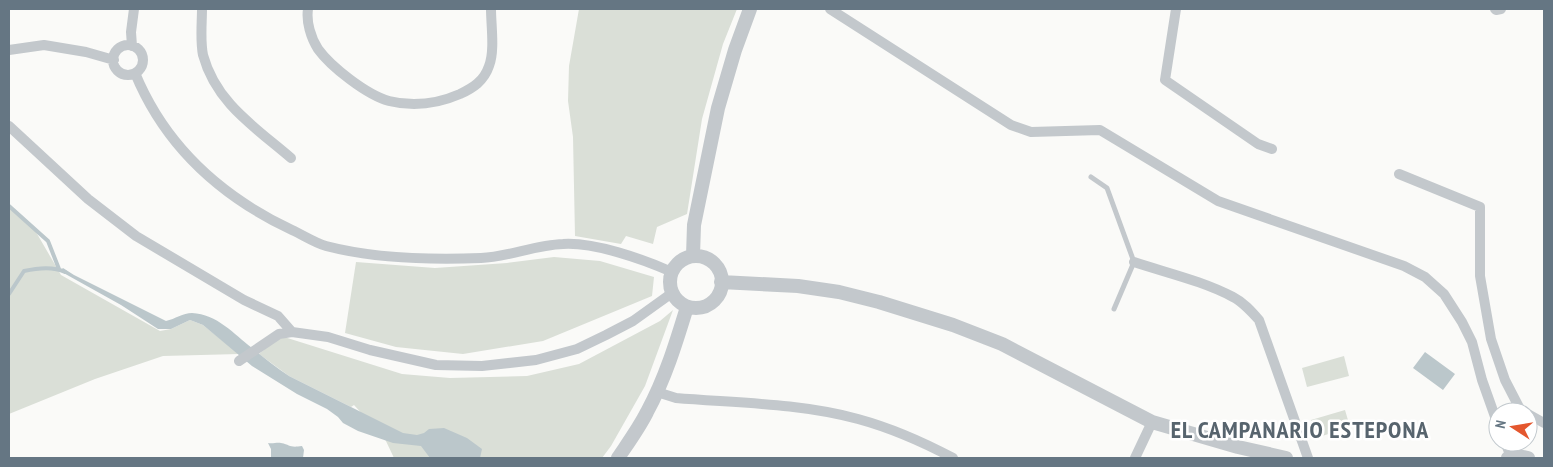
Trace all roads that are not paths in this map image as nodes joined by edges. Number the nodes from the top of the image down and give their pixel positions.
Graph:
1 (134, 9) edge
2 (202, 9) edge
3 (308, 9) edge
4 (491, 9) edge
5 (750, 9) edge
6 (830, 9) edge
7 (1176, 9) edge
8 (1495, 9) edge
9 (1501, 9) edge
10 (132, 46) junction
11 (9, 50) edge
12 (114, 60) junction
13 (135, 73) junction
14 (9, 126) edge
15 (1272, 149) dead end
16 (291, 158) dead end
17 (1399, 174) dead end
18 (1091, 177) dead end
19 (693, 256) junction
20 (1134, 262) junction
21 (672, 272) junction
22 (721, 282) junction
23 (672, 293) junction
24 (687, 307) junction
25 (1114, 309) dead end
26 (292, 332) junction
27 (239, 361) dead end
28 (656, 392) junction
29 (1490, 402) edge
30 (1517, 402) edge
31 (1152, 422) junction
32 (618, 458) edge
33 (953, 458) edge
34 (1135, 458) edge
35 (1286, 458) edge
36 (1308, 458) edge
37 (1510, 458) edge
38 (1528, 458) edge

1 - 10 street
2 - 16 street
3 - 4 street
5 - 19 street
6 - 29 street
7 - 15 street
8 - 9 street
10 - 12 street
10 - 13 street
11 - 12 street
12 - 13 street
13 - 21 street
14 - 26 street
17 - 30 street
18 - 20 lane
19 - 21 street
19 - 22 street
20 - 25 lane
20 - 36 street
21 - 23 street
22 - 24 street
22 - 31 street
23 - 24 street
23 - 26 street
24 - 28 street
26 - 27 street
28 - 32 street
28 - 33 street
31 - 34 street
31 - 35 street
37 - 38 street

